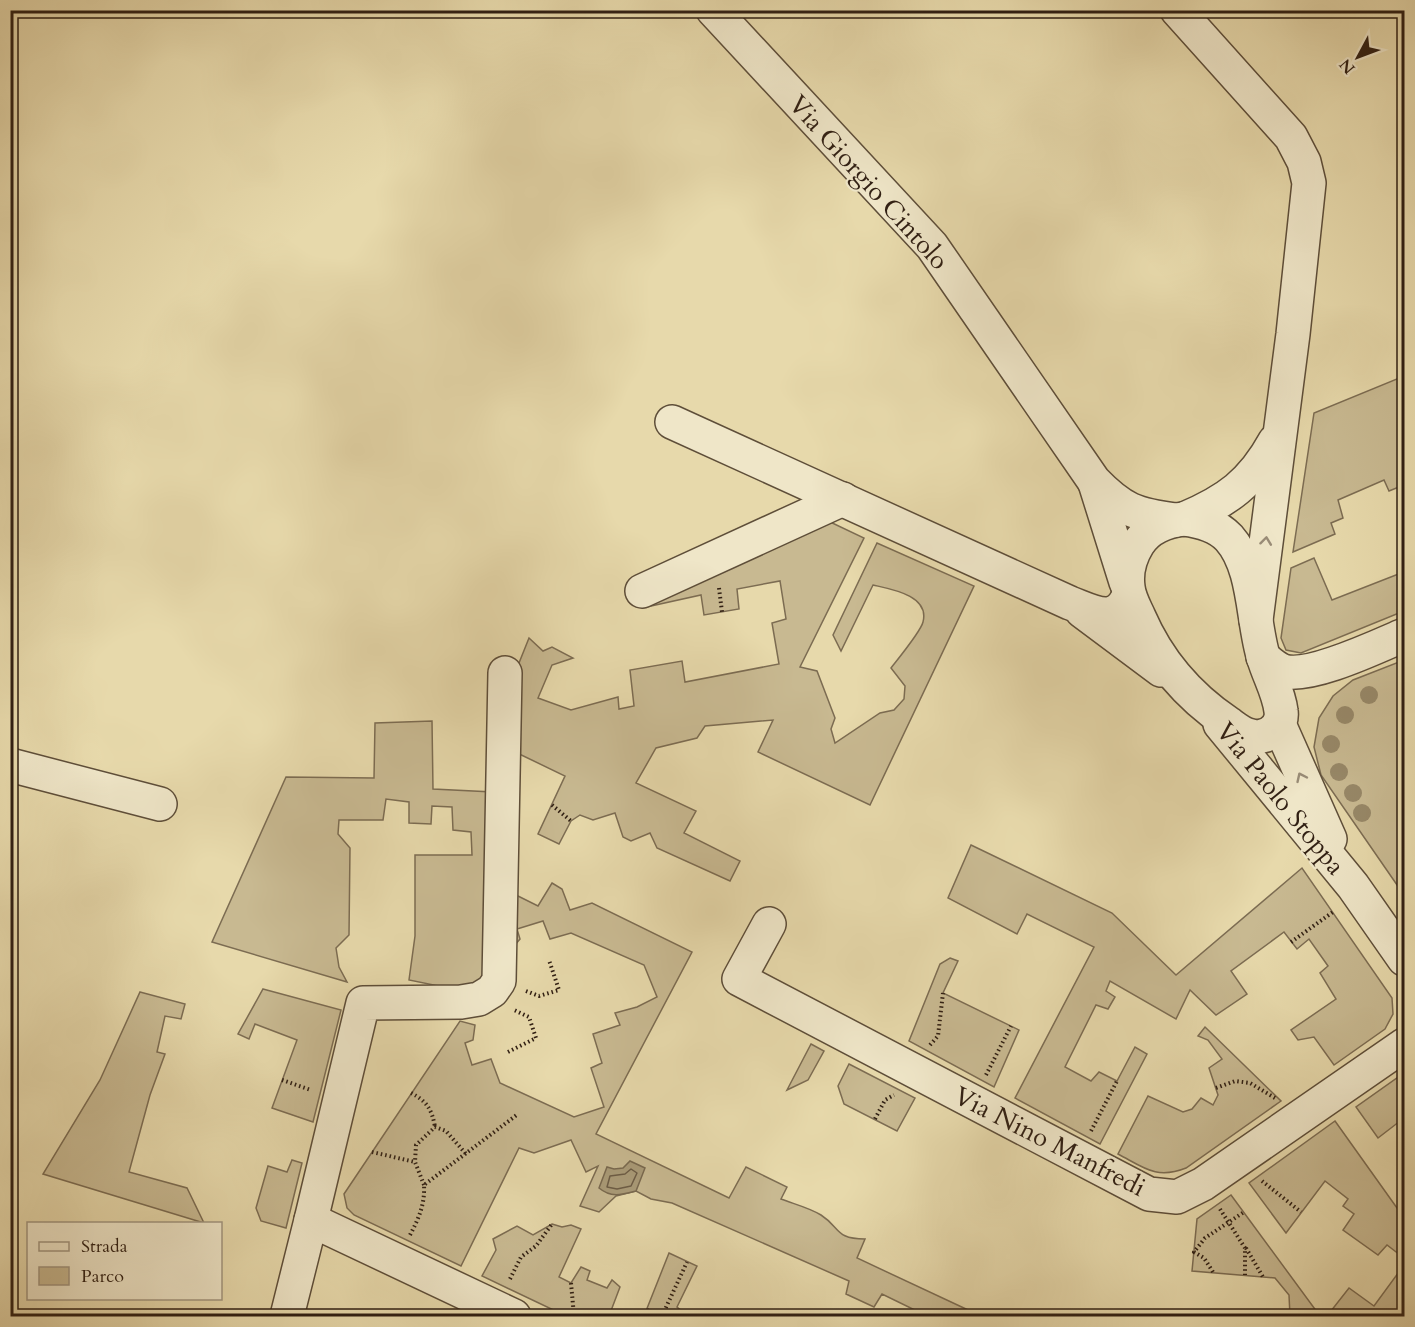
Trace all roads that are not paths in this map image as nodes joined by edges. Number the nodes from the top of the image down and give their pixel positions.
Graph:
1 (713, 10) edge
2 (1177, 10) edge
3 (672, 422) dead end
4 (1280, 432) junction
5 (1094, 481) junction
6 (843, 499) junction
7 (1180, 519) junction
8 (642, 591) dead end
9 (1129, 591) junction
10 (1070, 603) junction
11 (1256, 620) junction
12 (1404, 635) edge
13 (1263, 657) junction
14 (1339, 662) junction
15 (506, 673) dead end
16 (1199, 701) junction
17 (1279, 722) junction
18 (10, 765) edge
19 (160, 804) dead end
20 (1353, 886) junction
21 (769, 924) dead end
22 (1404, 959) edge
23 (1404, 1045) edge
24 (311, 1220) junction
25 (510, 1302) edge
26 (287, 1317) edge

1 - 5 street, Via Giorgio Cintolo
2 - 4 street
3 - 6 street
4 - 7 street
11 -> 4 street
5 - 7 street, Via Giorgio Cintolo
5 - 9 street, Via Giorgio Cintolo
6 - 8 street
6 - 10 street
7 - 9 street
7 - 11 street, Via Giorgio Cintolo
9 - 10 street
9 - 16 street, Via Giorgio Cintolo
10 - 16 street
11 - 13 street, Via Paolo Stoppa
12 - 14 street
13 - 14 street
13 - 17 street, Via Paolo Stoppa
14 - 17 street
15 - 24 street
16 - 17 street
16 - 20 street, Via Paolo Stoppa
20 -> 17 street, Via Paolo Stoppa
18 - 19 street
20 - 22 street, Via Paolo Stoppa
21 - 23 street, Via Nino Manfredi
24 - 25 street
24 - 26 street

